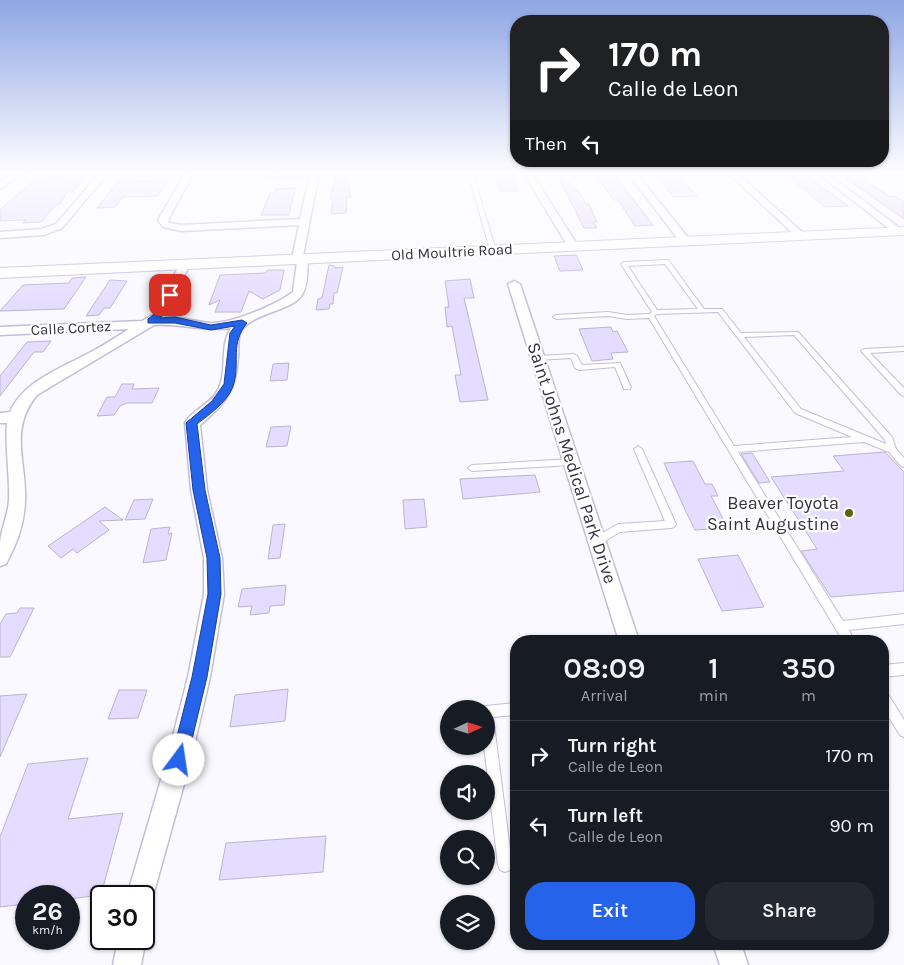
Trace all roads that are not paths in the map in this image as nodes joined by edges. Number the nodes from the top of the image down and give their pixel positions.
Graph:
1 (67, 217) edge
2 (165, 217) edge
3 (306, 217) edge
4 (483, 217) edge
5 (555, 217) edge
6 (666, 217) edge
7 (780, 217) edge
8 (882, 217) edge
9 (305, 222) junction
10 (901, 231) edge
11 (0, 236) edge
12 (801, 236) junction
13 (685, 241) junction
14 (573, 246) junction
15 (493, 250) junction
16 (300, 259) junction
17 (185, 264) junction
18 (0, 273) edge
19 (514, 284) dead end
20 (702, 310) junction
21 (653, 314) junction
22 (556, 317) dead end
23 (147, 323) junction
24 (242, 323) junction
25 (0, 331) edge
26 (740, 335) junction
27 (904, 349) edge
28 (538, 358) junction
29 (627, 387) dead end
30 (904, 393) edge
31 (16, 417) junction
32 (0, 418) edge
33 (864, 438) junction
34 (638, 449) dead end
35 (731, 449) junction
36 (892, 450) junction
37 (571, 462) junction
38 (904, 464) edge
39 (472, 468) dead end
40 (597, 540) junction
41 (5, 541) edge
42 (0, 558) edge
43 (904, 619) edge
44 (840, 626) junction
45 (627, 635) edge
46 (845, 635) edge
47 (904, 669) edge
48 (889, 670) edge
49 (889, 706) edge
50 (510, 710) edge
51 (495, 711) edge
52 (904, 731) edge
53 (491, 755) edge
54 (505, 865) dead end
55 (143, 885) edge
56 (130, 950) edge
57 (729, 950) edge
58 (127, 965) edge
59 (734, 965) edge

1 - 11 street
2 - 9 street
3 - 9 street
4 - 15 lane
5 - 14 street
6 - 13 street
7 - 12 street
8 - 10 street
9 - 16 street
10 - 12 main road, Old Moultrie Road
12 - 13 main road, Old Moultrie Road
13 - 14 main road, Old Moultrie Road
14 - 15 main road, Old Moultrie Road
15 - 16 main road, Old Moultrie Road
16 - 17 main road, Old Moultrie Road
16 - 24 street, Calle Cortez
17 - 18 main road, Old Moultrie Road
17 - 23 street
19 - 28 street, Saint Johns Medical Park Drive
20 - 21 lane
20 - 21 lane
20 - 26 lane
21 - 22 lane
21 - 35 lane
23 - 24 street, Calle Cortez
23 - 25 street, Calle Cortez
23 - 31 street
24 - 55 street
26 - 33 lane
26 - 36 lane
27 - 30 lane
28 - 29 lane
28 - 37 street, Saint Johns Medical Park Drive
31 - 32 street
31 - 41 street
33 - 35 lane
33 - 36 lane
34 - 40 lane
35 - 44 lane
36 - 38 lane
37 - 39 lane
37 - 40 street, Saint Johns Medical Park Drive
40 - 45 street, Saint Johns Medical Park Drive
41 - 42 street
43 - 44 lane
44 - 46 lane
47 - 48 lane
49 - 52 lane
50 - 51 lane
53 - 54 lane
56 - 58 street
57 - 59 street

